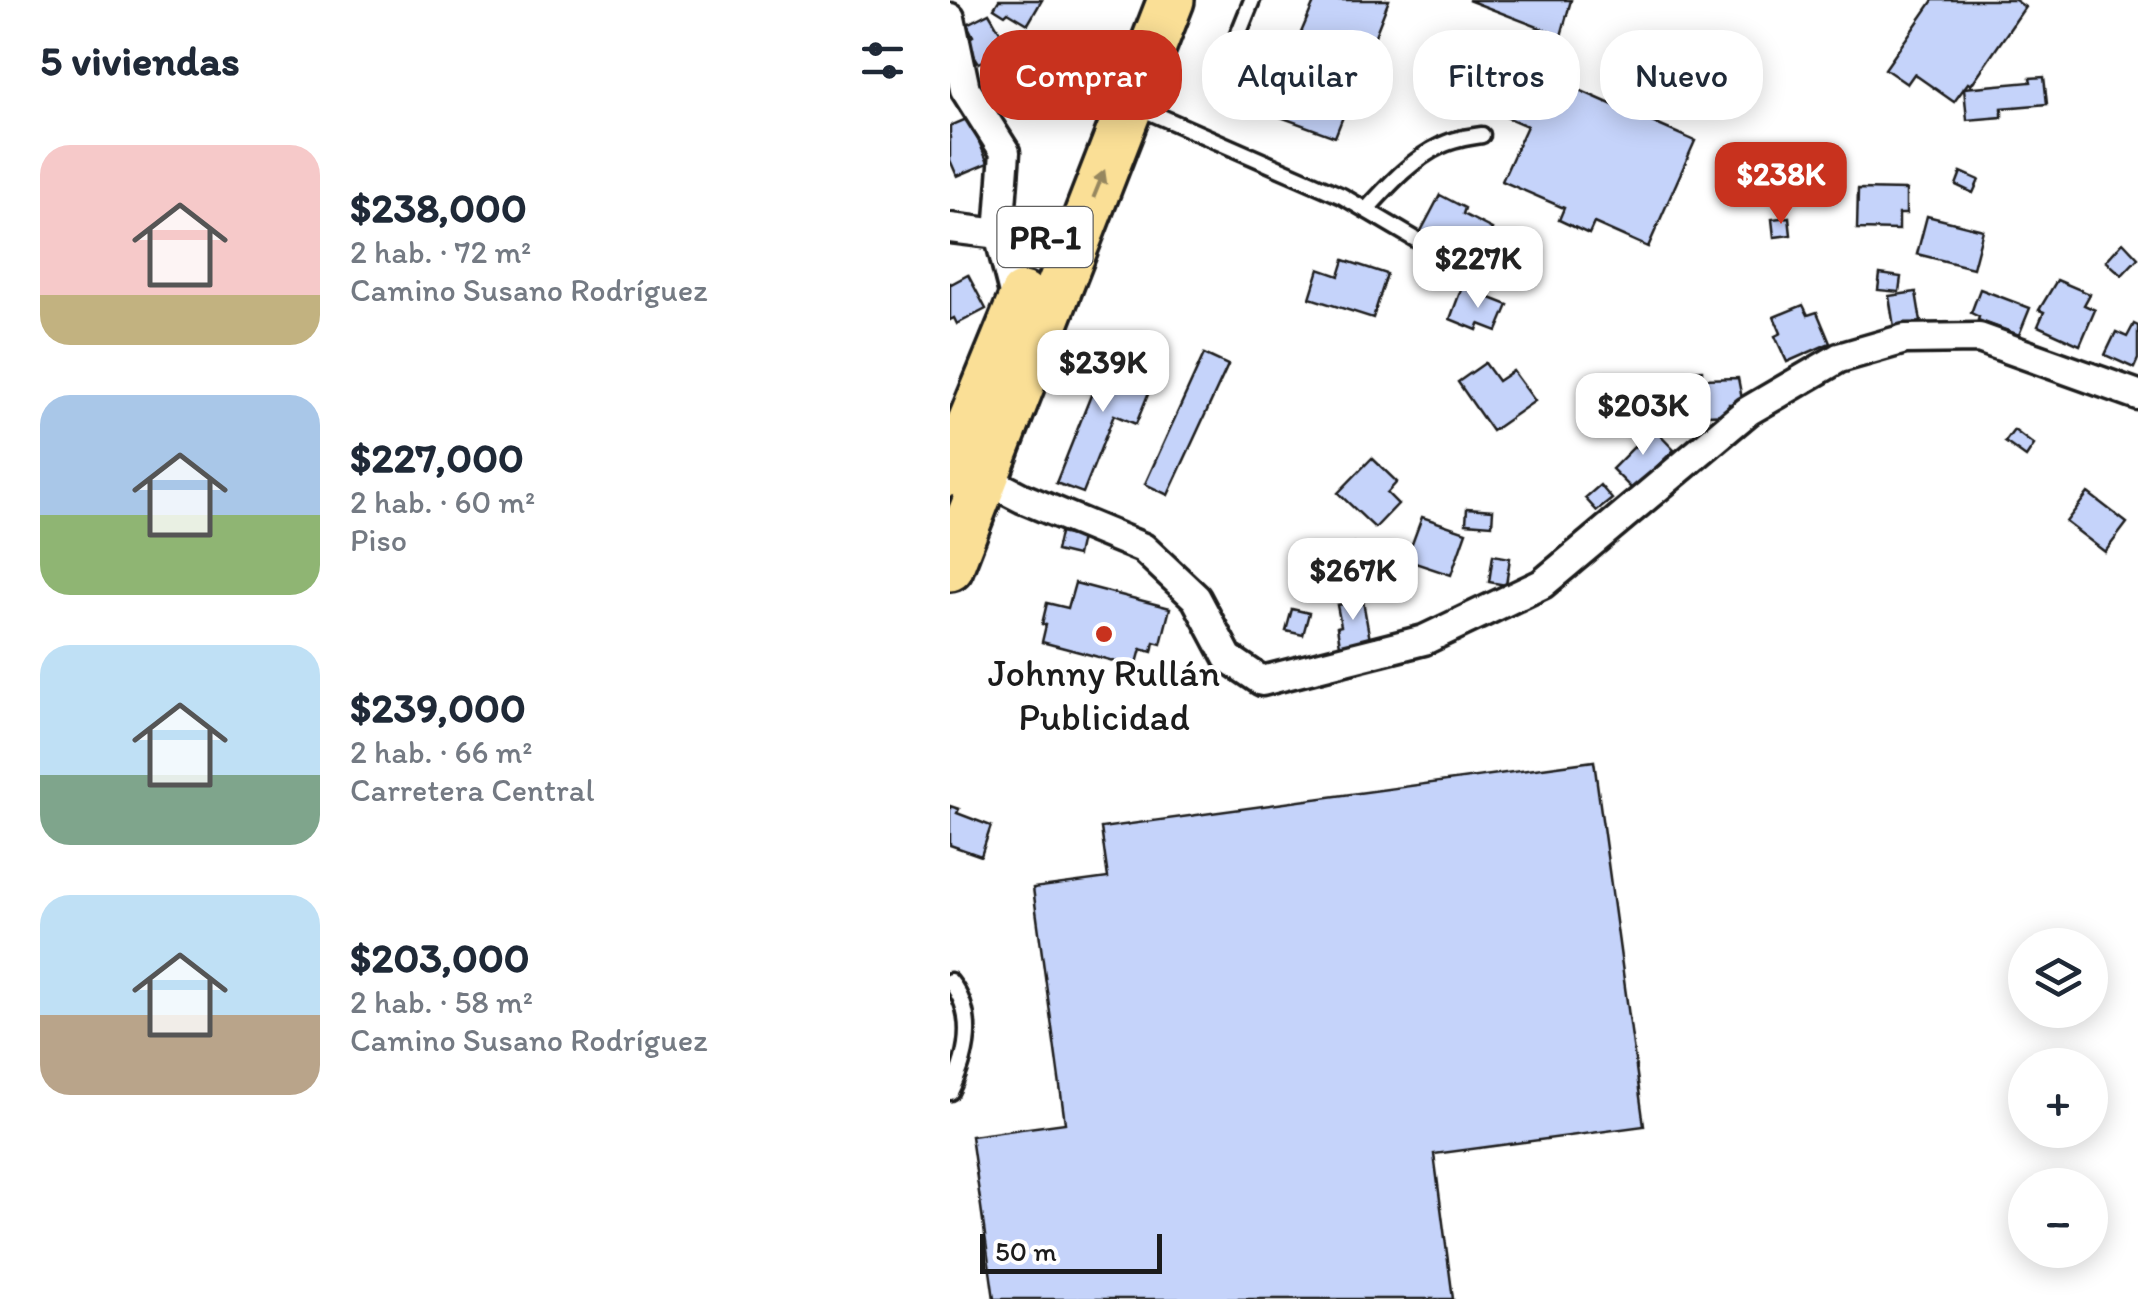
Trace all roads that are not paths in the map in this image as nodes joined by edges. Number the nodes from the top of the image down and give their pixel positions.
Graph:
1 (1138, 0) edge
2 (1172, 0) edge
3 (1252, 0) edge
4 (950, 18) edge
5 (1160, 30) edge
6 (1240, 30) edge
7 (1124, 120) edge
8 (1167, 120) edge
9 (1482, 135) dead end
10 (1366, 209) junction
11 (950, 228) edge
12 (999, 234) junction
13 (1510, 267) dead end
14 (1018, 310) junction
15 (2138, 395) edge
16 (967, 476) edge
17 (950, 568) edge
18 (950, 981) edge
19 (950, 1092) edge

1 - 14 highway, PR-1
2 - 5 highway, PR-1
3 - 6 lane
4 - 12 street
16 -> 7 highway, PR-1
8 - 10 lane
9 - 10 lane
10 - 13 lane
11 - 12 street
12 - 14 street
14 - 16 highway, PR-1
15 - 16 street
16 - 17 highway, PR-1
18 - 19 lane

